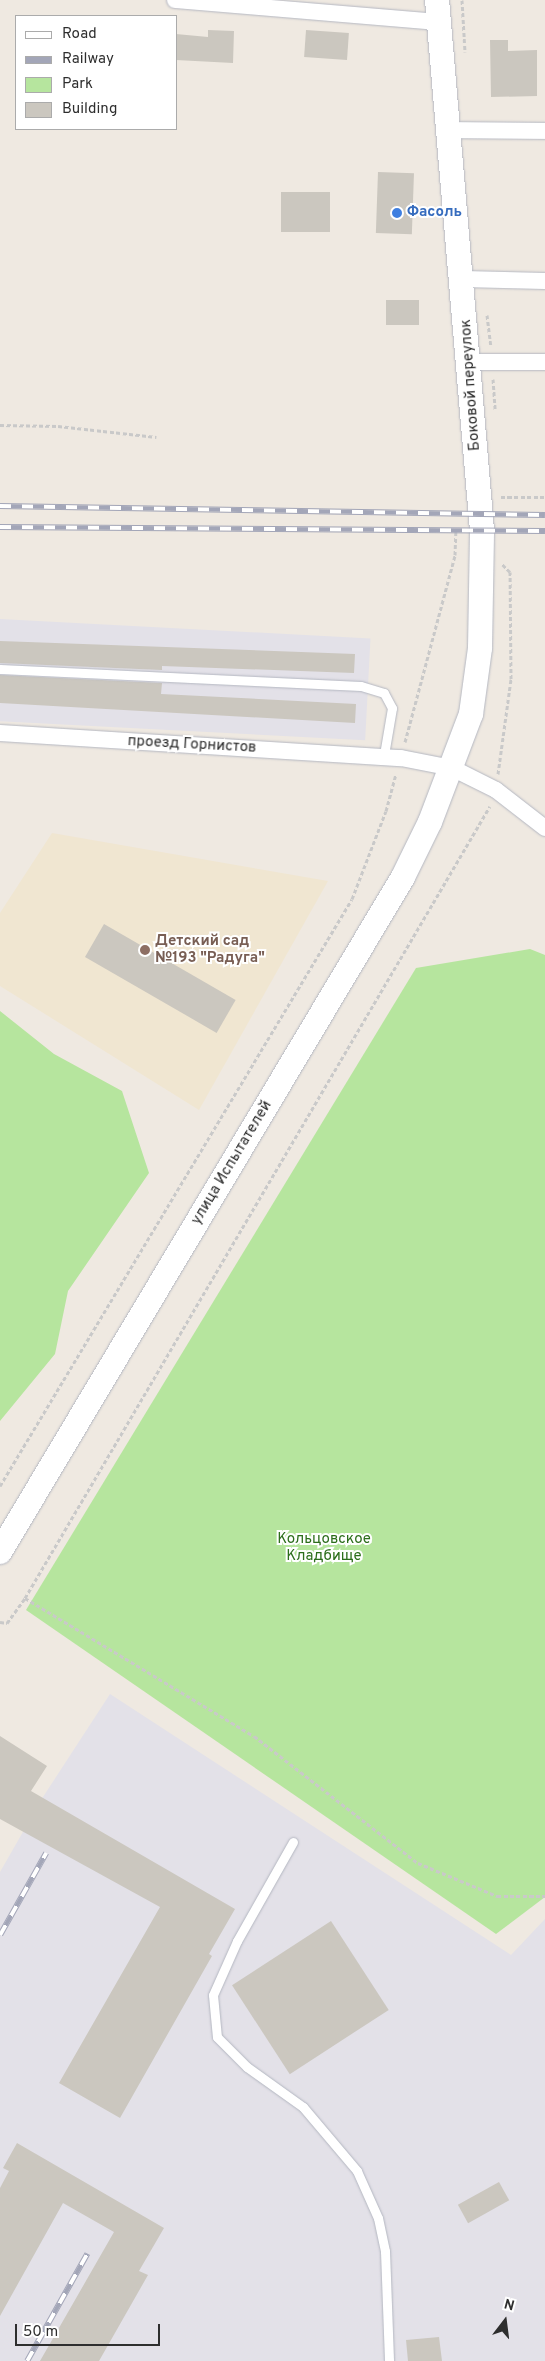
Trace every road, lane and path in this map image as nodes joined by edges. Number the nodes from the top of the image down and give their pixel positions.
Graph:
1 (175, 0) edge
2 (438, 11) edge
3 (448, 130) junction
4 (545, 131) edge
5 (463, 279) junction
6 (545, 281) edge
7 (468, 362) junction
8 (545, 362) edge
9 (0, 425) edge
10 (156, 437) dead end
11 (500, 497) dead end
12 (545, 497) edge
13 (456, 529) dead end
14 (0, 669) edge
15 (0, 733) edge
16 (392, 757) junction
17 (452, 768) junction
18 (496, 790) junction
19 (545, 828) edge
20 (0, 1486) edge
21 (0, 1552) edge
22 (25, 1598) junction
23 (0, 1622) edge
24 (292, 1842) dead end
25 (545, 1896) edge
26 (389, 2361) edge

1 - 2 street
2 - 3 main road, Боковой переулок
3 - 4 street
3 - 5 main road, Боковой переулок
5 - 6 street
5 - 7 main road, Боковой переулок
7 - 8 street
7 - 17 main road, Боковой переулок
9 - 10 path
11 - 12 path
13 - 16 path
14 - 16 lane
15 - 16 street, проезд Горнистов
16 - 17 street, проезд Горнистов
16 - 20 path
17 - 18 street
17 - 21 main road, улица Испытателей
18 - 19 street
18 - 22 path
22 - 23 path
22 - 25 path
24 - 26 lane

